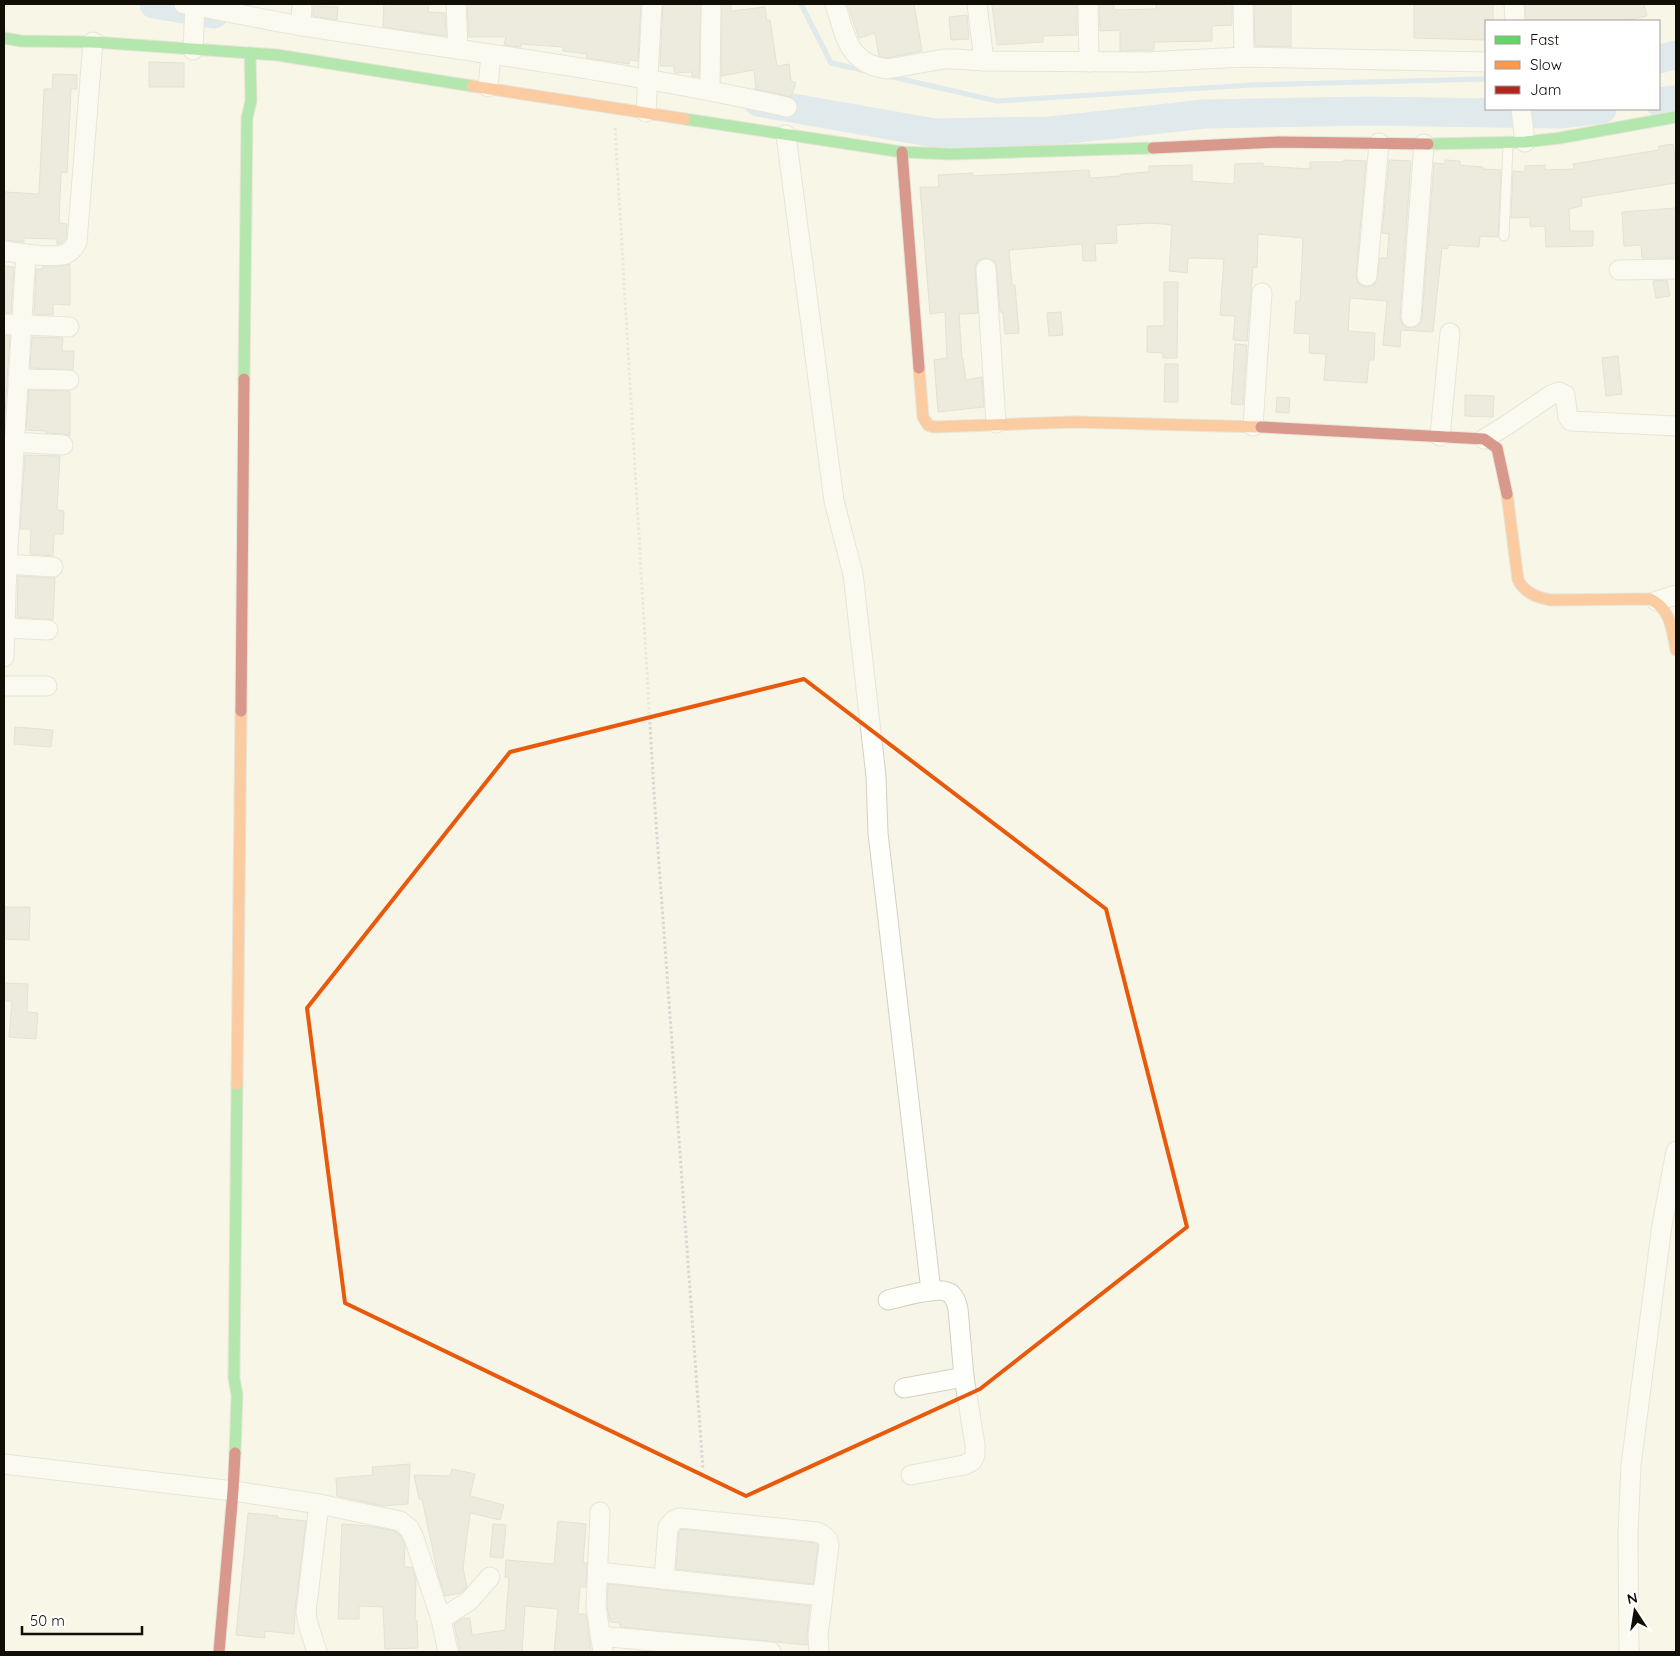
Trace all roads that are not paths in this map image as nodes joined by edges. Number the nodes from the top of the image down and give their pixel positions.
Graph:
1 (302, 4) edge
2 (456, 4) edge
3 (652, 4) edge
4 (836, 4) edge
5 (977, 4) edge
6 (1088, 4) edge
7 (1243, 4) edge
8 (1514, 4) edge
9 (192, 6) edge
10 (710, 7) dead end
11 (1515, 20) edge
12 (301, 26) junction
13 (4, 38) edge
14 (93, 42) junction
15 (193, 42) junction
16 (458, 48) junction
17 (250, 52) junction
18 (1244, 58) junction
19 (984, 61) junction
20 (1089, 62) junction
21 (1485, 62) edge
22 (490, 69) junction
23 (710, 90) junction
24 (647, 94) junction
25 (251, 101) joint
26 (787, 107) dead end
27 (1521, 110) edge
28 (1676, 117) edge
29 (786, 135) junction
30 (1519, 140) junction
31 (1379, 143) junction
32 (1424, 144) junction
33 (902, 152) junction
34 (1504, 236) dead end
35 (4, 251) edge
36 (26, 254) junction
37 (986, 269) dead end
38 (1676, 269) edge
39 (1620, 270) dead end
40 (1368, 276) dead end
41 (1262, 293) dead end
42 (1411, 318) dead end
43 (12, 324) edge
44 (69, 327) dead end
45 (1450, 333) dead end
46 (18, 378) junction
47 (69, 380) dead end
48 (996, 423) junction
49 (1253, 426) junction
50 (1676, 426) edge
51 (1440, 436) junction
52 (1484, 439) junction
53 (14, 442) junction
54 (63, 445) dead end
55 (7, 564) junction
56 (53, 568) dead end
57 (1676, 595) edge
58 (1657, 601) junction
59 (5, 628) junction
60 (48, 630) dead end
61 (1676, 650) edge
62 (4, 657) edge
63 (4, 686) edge
64 (47, 686) dead end
65 (1676, 1151) edge
66 (931, 1291) junction
67 (888, 1300) dead end
68 (964, 1377) junction
69 (904, 1388) dead end
70 (237, 1395) joint
71 (4, 1464) edge
72 (911, 1475) dead end
73 (233, 1491) junction
74 (319, 1504) junction
75 (600, 1512) dead end
76 (598, 1572) junction
77 (490, 1577) dead end
78 (664, 1579) junction
79 (823, 1596) junction
80 (441, 1619) junction
81 (602, 1644) edge
82 (219, 1652) edge
83 (317, 1652) edge
84 (448, 1652) edge
85 (771, 1652) edge
86 (819, 1652) edge
87 (1630, 1652) edge

1 - 12 street
2 - 16 street
3 - 24 street
4 - 19 street
5 - 19 street
6 - 20 street
7 - 18 street
8 - 11 street
9 - 12 street
9 - 15 street
10 - 23 street
12 - 16 street
13 - 14 main road
14 - 15 main road
14 - 36 street
15 - 17 main road
16 - 22 street
17 - 22 main road
17 - 25 main road
18 - 20 street
18 - 21 street
19 - 20 street
22 - 24 street
22 - 24 main road
23 - 24 street
23 - 26 street
24 - 29 main road
25 - 70 street
27 - 30 street
28 - 30 main road
29 - 33 main road
29 - 66 street
30 - 32 main road
30 - 34 lane
31 - 32 main road
31 - 33 main road
31 - 40 street
32 - 42 street
33 - 48 main road
35 - 36 street
36 - 43 street
37 - 48 street
38 - 39 street
41 - 49 street
43 - 44 street
43 - 46 street
45 - 51 street
46 - 47 street
46 - 53 street
48 - 49 main road
49 - 51 main road
50 - 52 street
51 - 52 main road
52 - 58 main road
53 - 54 street
53 - 55 street
55 - 56 street
55 - 59 street
57 - 58 street
58 - 61 main road
59 - 60 street
59 - 62 street
63 - 64 street
65 - 87 street
66 - 67 street
66 - 68 street
68 - 69 street
68 - 72 street
70 - 73 main road
71 - 73 street
73 - 74 street
73 - 82 main road
74 - 80 street
74 - 83 street
75 - 76 street
76 - 78 street
76 - 81 street
77 - 80 street
78 - 79 street
78 - 79 street
79 - 86 street
80 - 84 street
81 - 85 street

